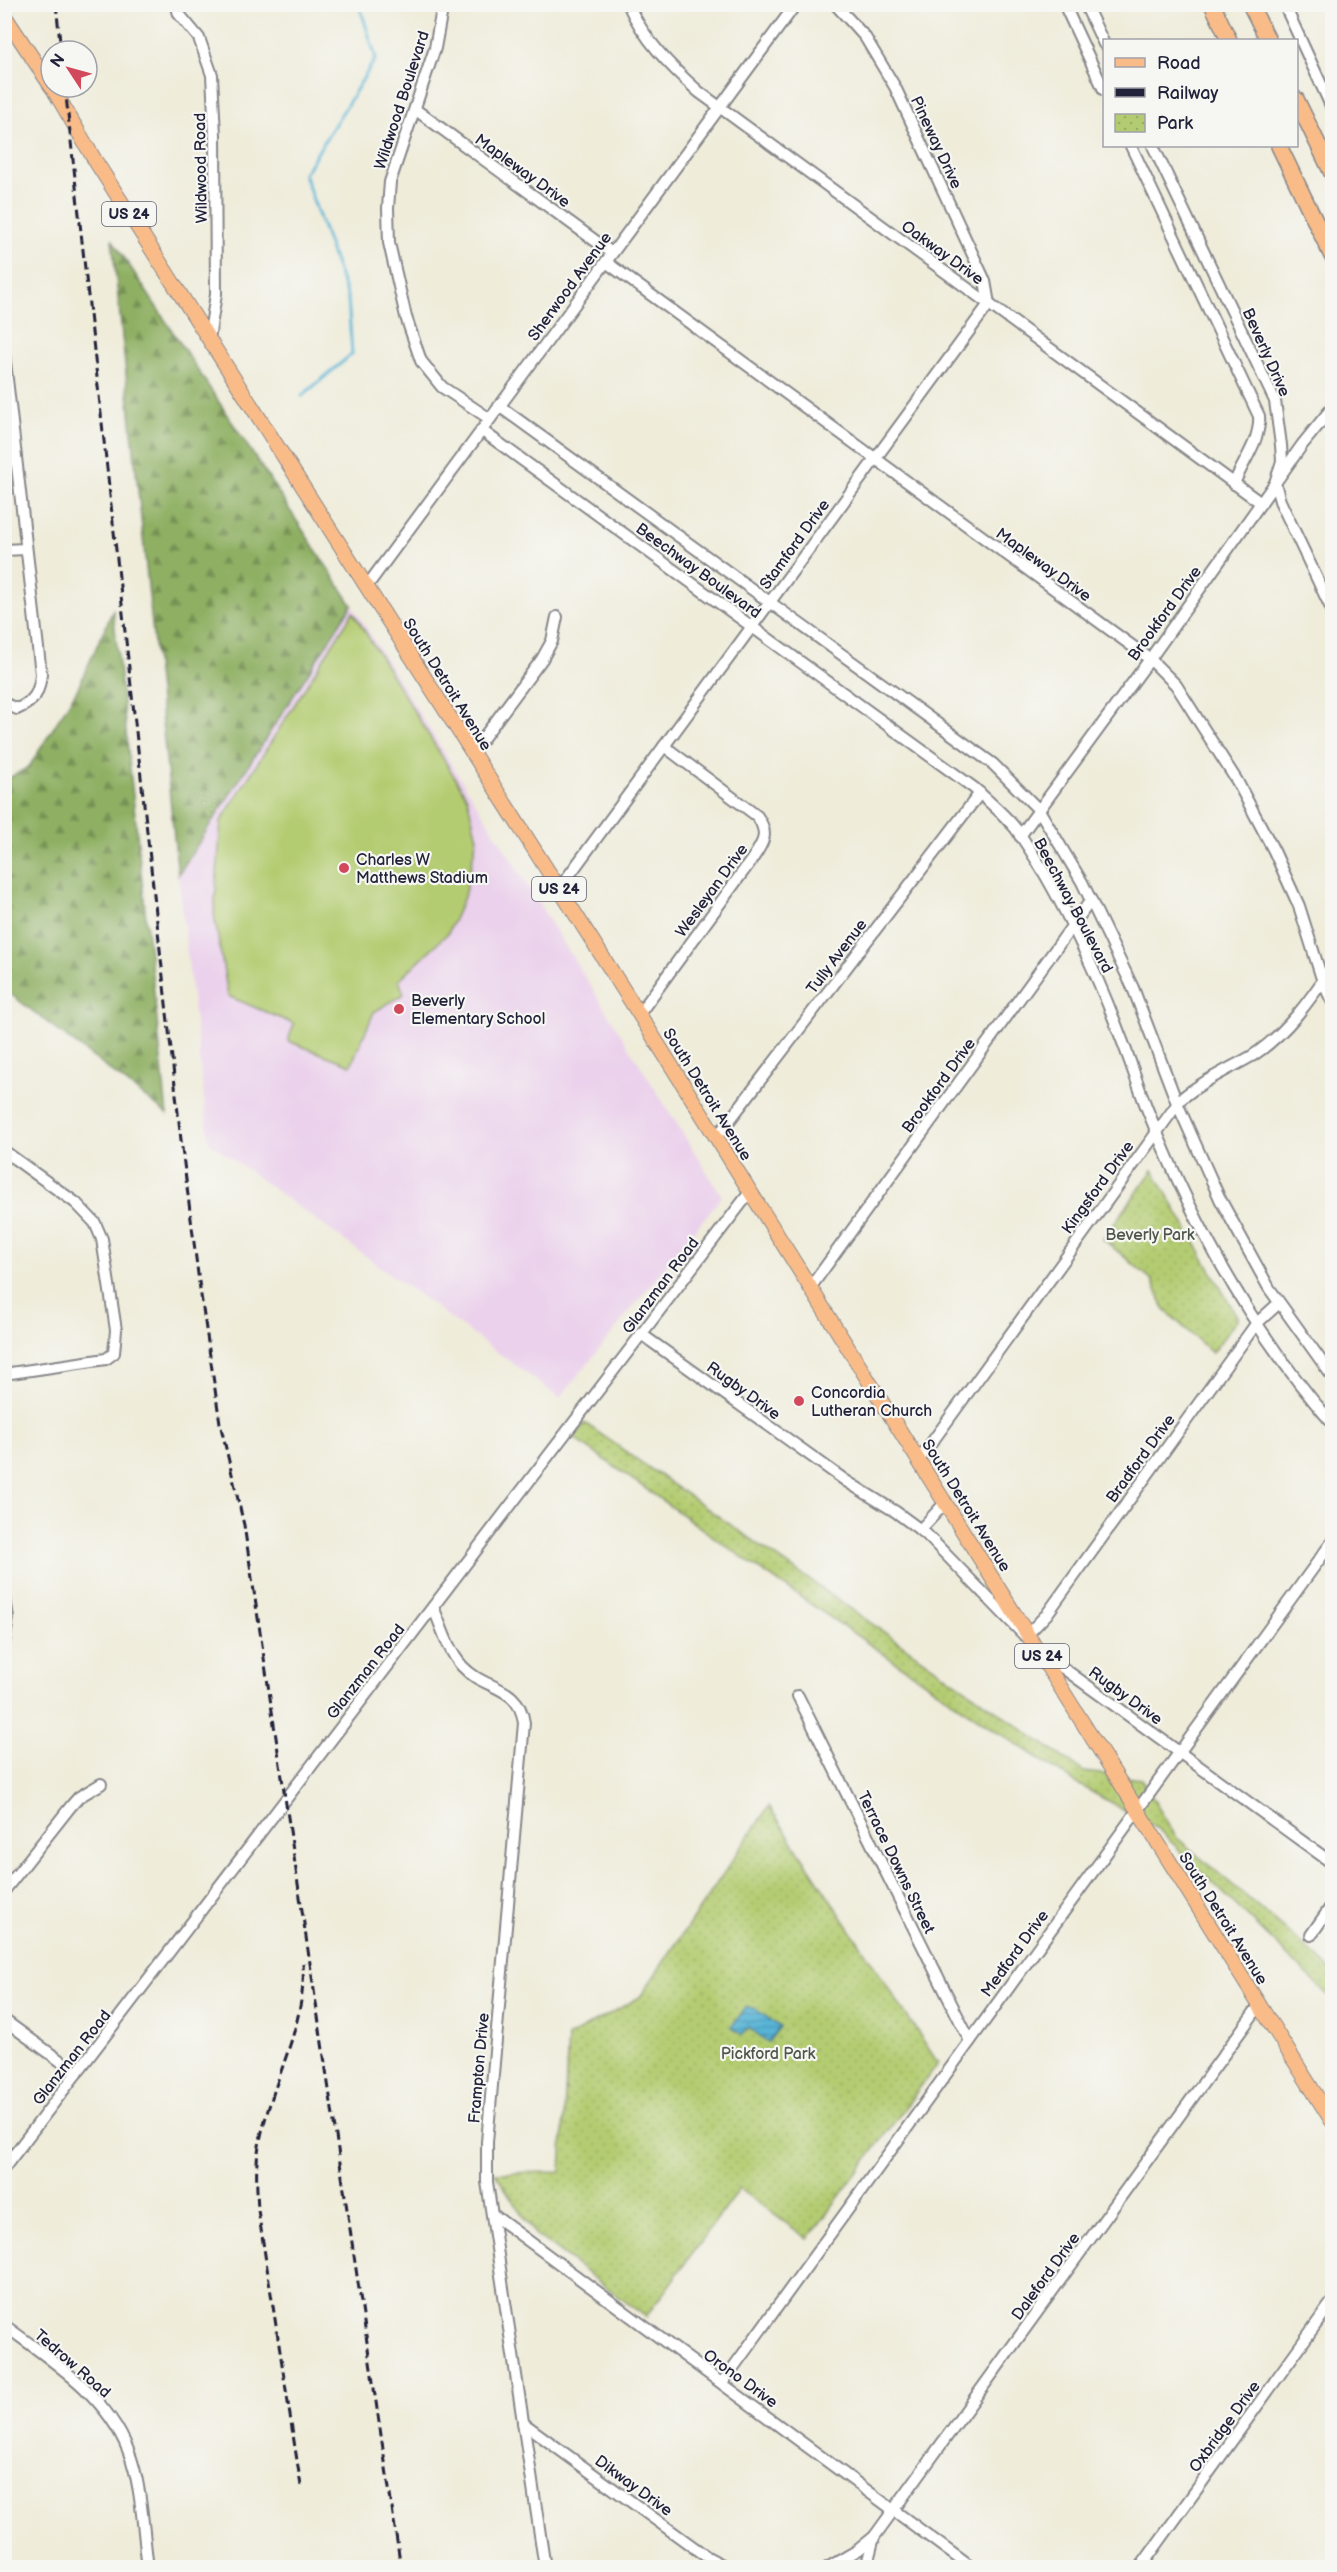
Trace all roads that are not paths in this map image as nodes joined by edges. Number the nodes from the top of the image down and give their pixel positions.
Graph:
1 (176, 4) edge
2 (443, 4) edge
3 (628, 4) edge
4 (796, 4) edge
5 (835, 4) edge
6 (1064, 4) edge
7 (1085, 4) edge
8 (1212, 4) edge
9 (1250, 4) edge
10 (1284, 4) edge
11 (4, 15) edge
12 (1229, 39) edge
13 (1268, 39) edge
14 (1103, 42) edge
15 (39, 68) edge
16 (1103, 88) edge
17 (59, 99) edge
18 (1298, 103) edge
19 (720, 108) junction
20 (1332, 108) edge
21 (416, 110) junction
22 (1131, 147) edge
23 (1153, 147) edge
24 (1279, 147) edge
25 (1332, 173) edge
26 (1332, 256) edge
27 (609, 258) junction
28 (988, 304) junction
29 (209, 339) junction
30 (4, 353) edge
31 (6, 387) edge
32 (499, 406) junction
33 (1332, 408) edge
34 (490, 419) junction
35 (481, 430) junction
36 (874, 460) junction
37 (1275, 483) junction
38 (1234, 484) junction
39 (1261, 503) junction
40 (26, 549) junction
41 (4, 550) edge
42 (367, 586) junction
43 (770, 602) junction
44 (1332, 610) edge
45 (557, 617) dead end
46 (752, 627) junction
47 (1150, 659) junction
48 (4, 703) edge
49 (664, 746) junction
50 (472, 753) junction
51 (980, 793) junction
52 (1039, 810) junction
53 (1020, 836) junction
54 (559, 889) junction
55 (1091, 900) junction
56 (1071, 927) junction
57 (1332, 967) edge
58 (1323, 982) junction
59 (1332, 1001) edge
60 (639, 1014) junction
61 (1177, 1104) junction
62 (1156, 1131) junction
63 (716, 1138) junction
64 (4, 1151) edge
65 (750, 1192) junction
66 (810, 1288) junction
67 (1279, 1303) junction
68 (1257, 1324) junction
69 (641, 1334) junction
70 (4, 1374) edge
71 (1332, 1376) edge
72 (1332, 1423) edge
73 (919, 1460) junction
74 (946, 1502) junction
75 (920, 1530) junction
76 (1332, 1542) edge
77 (4, 1591) edge
78 (433, 1607) junction
79 (1028, 1634) junction
80 (5, 1642) edge
81 (1039, 1651) junction
82 (798, 1696) dead end
83 (1180, 1753) junction
84 (101, 1784) dead end
85 (1137, 1810) junction
86 (1332, 1863) edge
87 (4, 1891) edge
88 (1332, 1905) edge
89 (1311, 1935) dead end
90 (1259, 2006) junction
91 (4, 2020) edge
92 (970, 2041) junction
93 (77, 2073) junction
94 (1332, 2121) edge
95 (4, 2168) edge
96 (492, 2214) junction
97 (1332, 2302) edge
98 (4, 2325) edge
99 (722, 2383) junction
100 (523, 2423) junction
101 (894, 2510) junction
102 (874, 2537) junction
103 (148, 2568) edge
104 (545, 2568) edge
105 (728, 2568) edge
106 (827, 2568) edge
107 (866, 2568) edge
108 (972, 2568) edge
109 (1140, 2568) edge

1 - 29 street, Wildwood Road
2 - 21 street, Wildwood Boulevard
3 - 19 street, Oakway Drive
4 - 19 street, Sherwood Avenue
5 - 28 street, Pineway Drive
6 - 16 street
7 - 14 street
8 - 12 highway
9 - 13 highway
10 - 20 street
11 - 15 main road, South Detroit Avenue / US 24
17 - 29 main road, South Detroit Avenue / US 24
18 - 25 highway
19 - 27 street, Sherwood Avenue
19 - 28 street, Oakway Drive
21 - 27 street, Mapleway Drive
21 - 34 street, Wildwood Boulevard
22 - 38 street, Beverly Drive
23 - 37 street, Beverly Drive
24 - 26 highway
27 - 32 street, Sherwood Avenue
27 - 36 street, Mapleway Drive
28 - 36 street, Stamford Drive
28 - 38 street, Oakway Drive
29 - 42 main road, South Detroit Avenue / US 24
30 - 31 street
31 - 40 street
32 - 34 street, Sherwood Avenue
32 - 43 street, Beechway Boulevard
33 - 37 street, Brookford Drive
34 - 35 street, Sherwood Avenue
35 - 42 street, Sherwood Avenue
35 - 46 street, Beechway Boulevard
36 - 43 street, Stamford Drive
36 - 47 street, Mapleway Drive
37 - 39 street, Brookford Drive
37 - 44 street
38 - 39 street, Oakway Drive
39 - 47 street, Brookford Drive
40 - 41 street
40 - 48 street
42 - 50 main road, South Detroit Avenue / US 24
43 - 46 street, Stamford Drive
43 - 52 street, Beechway Boulevard
45 - 50 street
46 - 49 street, Stamford Drive
46 - 51 street, Beechway Boulevard
47 - 52 street, Brookford Drive
47 - 58 street, Mapleway Drive
49 - 54 street, Stamford Drive
49 - 60 street, Wesleyan Drive
50 - 54 main road, South Detroit Avenue / US 24
51 - 53 street, Beechway Boulevard
51 - 63 street, Tully Avenue
52 - 53 street, Brookford Drive
52 - 55 street, Beechway Boulevard
53 - 56 street, Beechway Boulevard
54 - 60 main road, South Detroit Avenue / US 24
55 - 56 street, Brookford Drive
55 - 61 street, Beechway Boulevard
56 - 62 street, Beechway Boulevard
56 - 66 street, Brookford Drive
57 - 58 street, Kingsford Drive
58 - 59 street, Mapleway Drive
58 - 61 street, Kingsford Drive
60 - 63 main road, South Detroit Avenue / US 24
61 - 62 street, Kingsford Drive
61 - 67 street, Beechway Boulevard
62 - 68 street, Beechway Boulevard
62 - 73 street, Kingsford Drive
63 - 65 main road, South Detroit Avenue / US 24
64 - 70 street
65 - 66 main road, South Detroit Avenue / US 24
65 - 69 street, Glanzman Road
66 - 73 main road, South Detroit Avenue / US 24
67 - 68 street, Bradford Drive
67 - 71 street, Beechway Boulevard
68 - 72 street, Beechway Boulevard
68 - 79 street, Bradford Drive
69 - 75 street, Rugby Drive
69 - 78 street, Glanzman Road
73 - 74 main road, South Detroit Avenue / US 24
74 - 75 street
74 - 79 main road, South Detroit Avenue / US 24
75 - 81 street, Rugby Drive
76 - 83 street, Medford Drive
77 - 80 street
78 - 93 street, Glanzman Road
78 - 96 street, Frampton Drive
79 - 81 main road, South Detroit Avenue / US 24
81 - 83 street, Rugby Drive
81 - 85 main road, South Detroit Avenue / US 24
82 - 92 street, Terrace Downs Street
83 - 85 street, Medford Drive
83 - 86 street, Rugby Drive
84 - 87 street
85 - 90 main road, South Detroit Avenue / US 24
85 - 92 street, Medford Drive
88 - 89 street
90 - 94 main road, South Detroit Avenue / US 24
90 - 101 street, Daleford Drive
91 - 93 street
92 - 99 street, Medford Drive
93 - 95 street, Glanzman Road
96 - 99 street, Orono Drive
96 - 100 street, Frampton Drive
97 - 109 street, Oxbridge Drive
98 - 103 street, Tedrow Road
99 - 101 street, Orono Drive
100 - 104 street, Frampton Drive
100 - 105 street, Dikway Drive
101 - 102 street, Daleford Drive
101 - 108 street, Orono Drive
102 - 106 street
102 - 107 street, Daleford Drive

